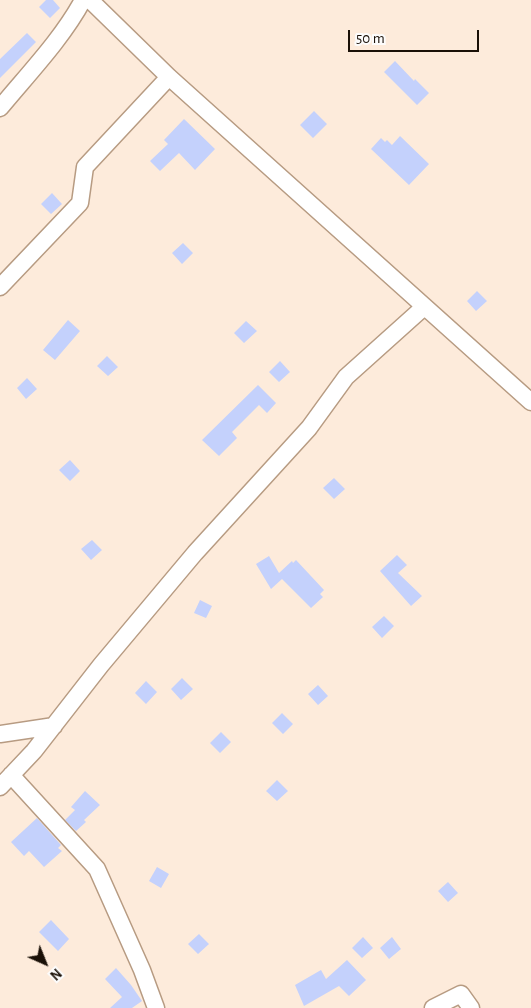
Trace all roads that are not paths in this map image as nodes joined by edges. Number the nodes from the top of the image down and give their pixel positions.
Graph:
1 (83, 0) edge
2 (90, 0) edge
3 (169, 77) junction
4 (0, 108) edge
5 (0, 287) edge
6 (424, 307) junction
7 (531, 402) edge
8 (54, 726) junction
9 (0, 734) edge
10 (5, 781) edge
11 (156, 1008) edge
12 (433, 1008) edge
13 (471, 1008) edge

1 - 4 street
2 - 3 street
3 - 5 street
3 - 6 street
6 - 7 street
6 - 8 street
8 - 9 street
8 - 10 street
10 - 11 street
12 - 13 street

